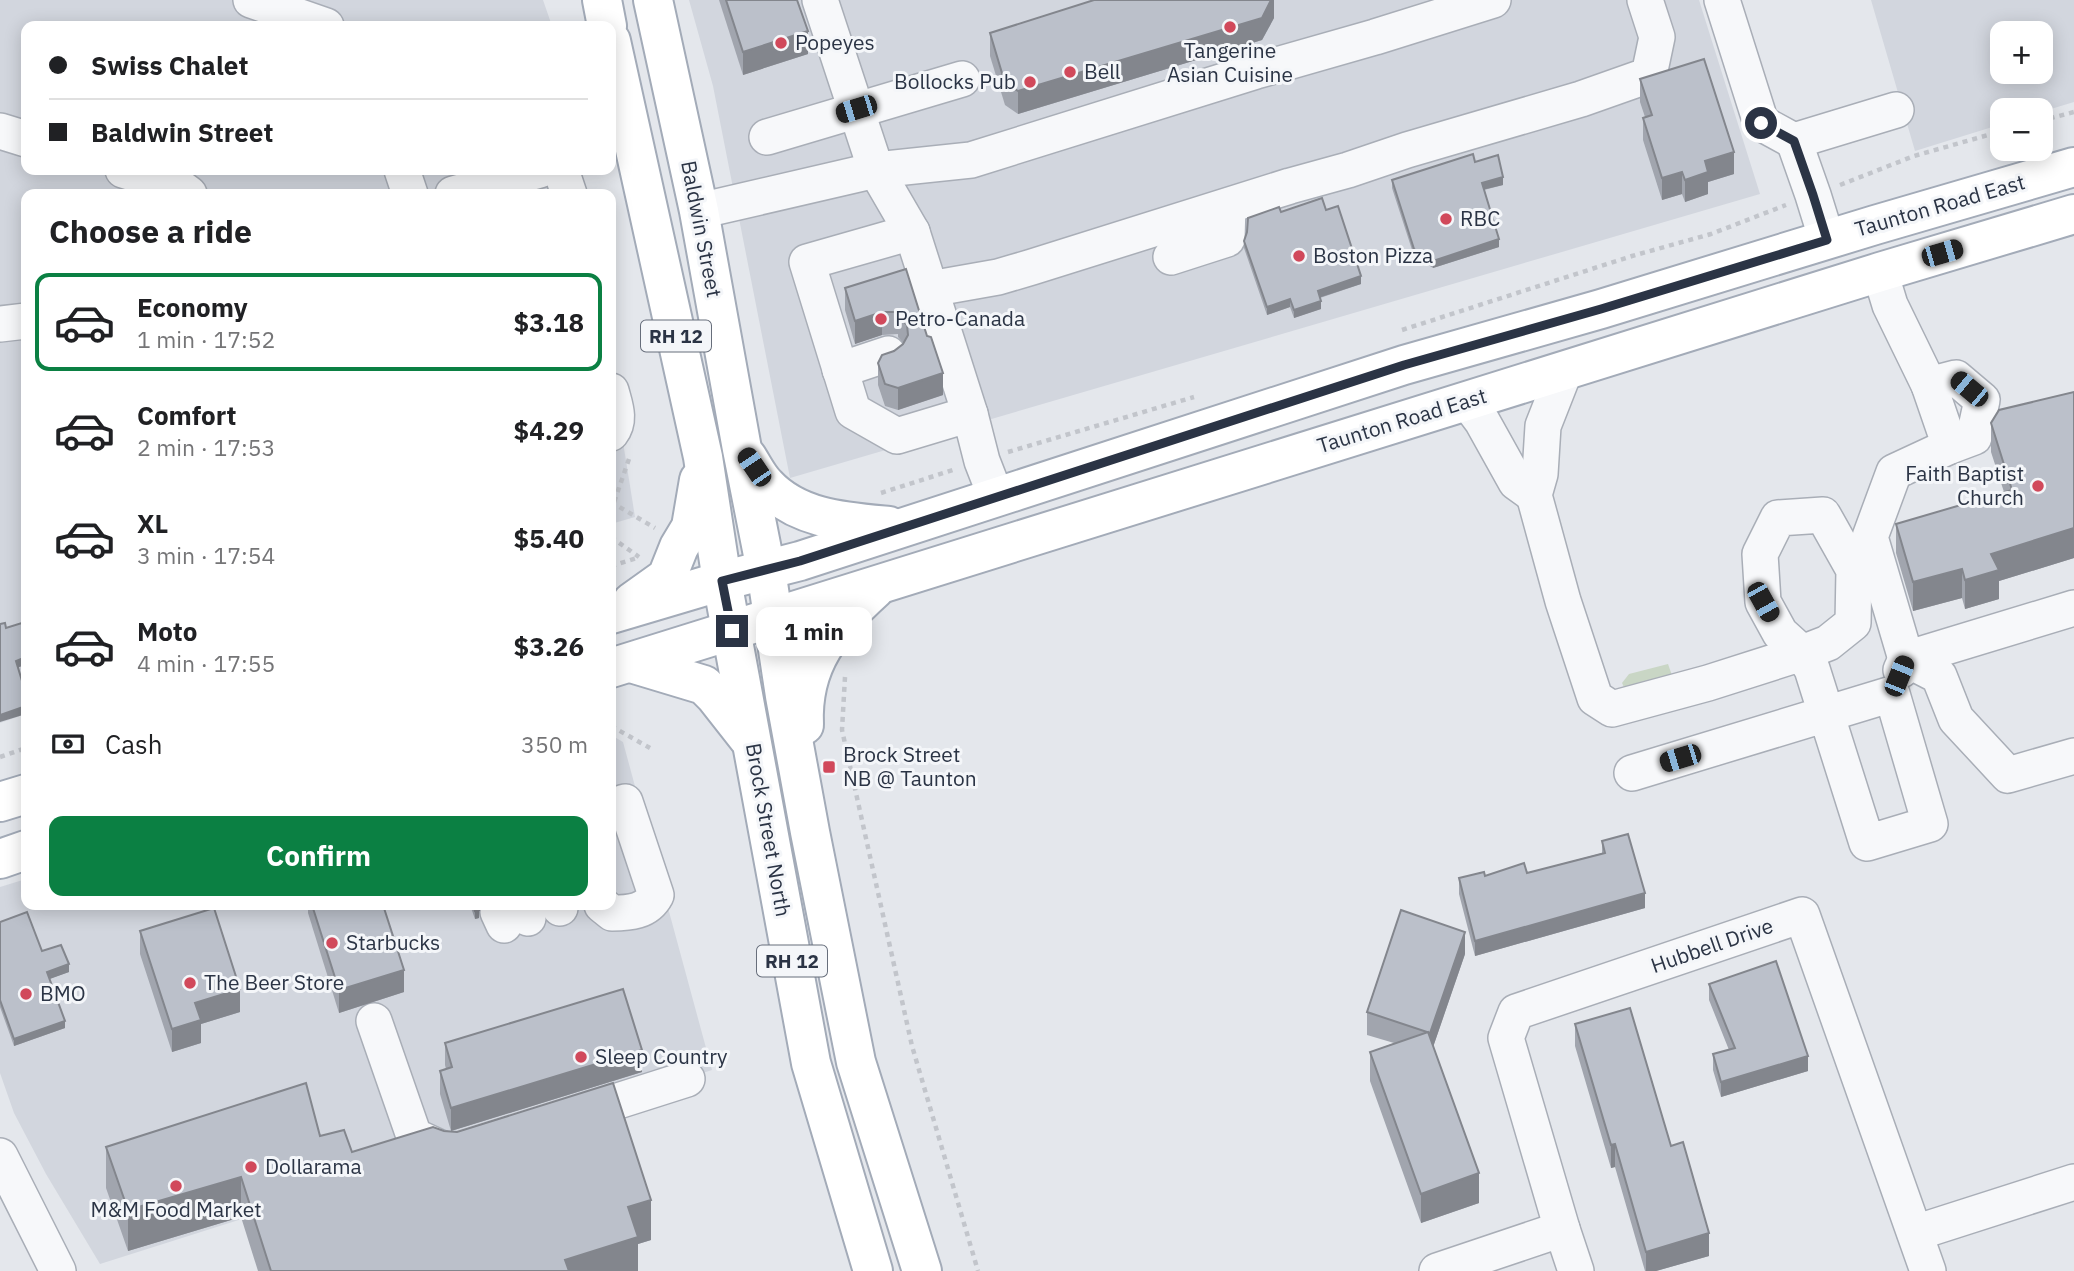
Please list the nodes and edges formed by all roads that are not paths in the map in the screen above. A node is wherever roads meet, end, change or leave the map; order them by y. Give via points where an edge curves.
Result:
1 (251, 0) edge
2 (601, 0) edge
3 (653, 0) edge
4 (820, 0) edge
5 (1493, 0) edge
6 (1645, 0) edge
7 (1722, 0) edge
8 (312, 21) edge
9 (606, 21) edge
10 (616, 64) edge
11 (962, 79) dead end
12 (856, 109) junction
13 (1896, 110) dead end
14 (0, 131) edge
15 (21, 137) edge
16 (767, 137) dead end
17 (1794, 141) junction
18 (2074, 167) edge
19 (877, 170) junction
20 (138, 175) edge
21 (522, 175) edge
22 (182, 189) edge
23 (471, 189) edge
24 (1228, 206) junction
25 (699, 211) junction
26 (2074, 214) edge
27 (912, 232) junction
28 (1827, 240) junction
29 (1171, 257) dead end
30 (1880, 272) junction
31 (930, 289) junction
32 (21, 322) edge
33 (0, 324) edge
34 (888, 354) edge
35 (840, 370) junction
36 (1565, 370) junction
37 (1467, 401) junction
38 (616, 411) edge
39 (970, 414) junction
40 (622, 439) edge
41 (742, 449) junction
42 (702, 457) junction
43 (1534, 495) junction
44 (996, 497) junction
45 (901, 528) junction
46 (766, 570) junction
47 (722, 581) junction
48 (879, 585) junction
49 (2074, 608) edge
50 (616, 612) edge
51 (616, 613) edge
52 (775, 618) junction
53 (732, 631) junction
54 (1906, 659) junction
55 (621, 666) edge
56 (1892, 694) junction
57 (1826, 713) junction
58 (752, 743) junction
59 (2074, 756) edge
60 (1632, 773) dead end
61 (21, 796) edge
62 (0, 802) edge
63 (616, 804) edge
64 (810, 832) junction
65 (21, 852) edge
66 (0, 859) edge
67 (608, 910) edge
68 (374, 1021) dead end
69 (687, 1079) dead end
70 (548, 1123) edge
71 (485, 1143) edge
72 (0, 1156) edge
73 (2074, 1182) edge
74 (1562, 1229) junction
75 (1915, 1233) junction
76 (58, 1271) edge
77 (873, 1271) edge
78 (922, 1271) edge
79 (1437, 1271) edge
80 (1576, 1271) edge
81 (1928, 1271) edge

1 - 8 street
2 - 9 main road
3 - 25 main road, Baldwin Street / RH 12
4 - 12 street
5 - 19 street via 971,160
6 - 24 street via 1657,37 1649,75
7 - 17 street via 1761,123
10 - 42 main road, RH 12
11 - 12 street
12 - 16 street
12 - 19 street
13 - 17 street
14 - 15 street
17 - 28 street
18 - 28 main road, Taunton Road East
19 - 25 street
19 - 27 street
20 - 22 street
21 - 23 street
24 - 29 street via 1227,239
24 - 31 street via 998,277
25 - 41 main road, Baldwin Street / RH 12
26 - 30 main road, Taunton Road East
27 - 31 street
27 - 35 street via 807,262
28 - 44 main road, Taunton Road East via 1404,365
30 - 36 main road, Taunton Road East
30 - 54 street via 1950,446 1894,472 1870,537
31 - 39 street via 934,340
32 - 33 street
34 - 35 street
35 - 39 street via 853,411 897,436 926,414
36 - 37 main road, Taunton Road East
36 - 43 street via 1543,426
37 - 43 street via 1516,482
37 - 48 main road, Taunton Road East
38 - 40 street
39 - 44 street
41 - 45 main road via 765,484 808,514
41 - 46 main road, Baldwin Street / RH 12
42 - 47 main road, RH 12
42 - 50 main road via 691,527 667,577
43 - 57 street via 1595,698 1612,709 1802,653
44 - 45 main road, Taunton Road East
45 - 46 main road, Taunton Road East
46 - 47 main road, Taunton Road East
46 - 52 main road, Baldwin Street / RH 12
47 - 51 main road, Taunton Road East
47 - 53 main road, RH 12
48 - 52 main road, Taunton Road East
48 - 64 main road via 825,641 810,674 803,713
49 - 54 street
52 - 53 main road, Taunton Road East
52 - 64 main road, Baldwin Street / RH 12
53 - 55 main road, Taunton Road East
53 - 58 main road, Brock Street North / RH 12
54 - 56 street
54 - 59 street via 1940,676 1956,719 2008,775
55 - 58 main road via 704,685
56 - 57 street
56 - 57 street via 1930,824 1867,843
57 - 60 street
58 - 77 main road, Brock Street North / RH 12 via 811,1063
61 - 62 main road
63 - 67 street via 656,895 633,913
64 - 78 main road, Brock Street North / RH 12 via 856,1062
65 - 66 main road
68 - 71 street via 414,1136 451,1153
69 - 70 street
72 - 76 street
73 - 75 street
74 - 75 street, Hubbell Drive via 1506,1038 1517,1012 1801,915
74 - 79 street
74 - 80 street
75 - 81 street

